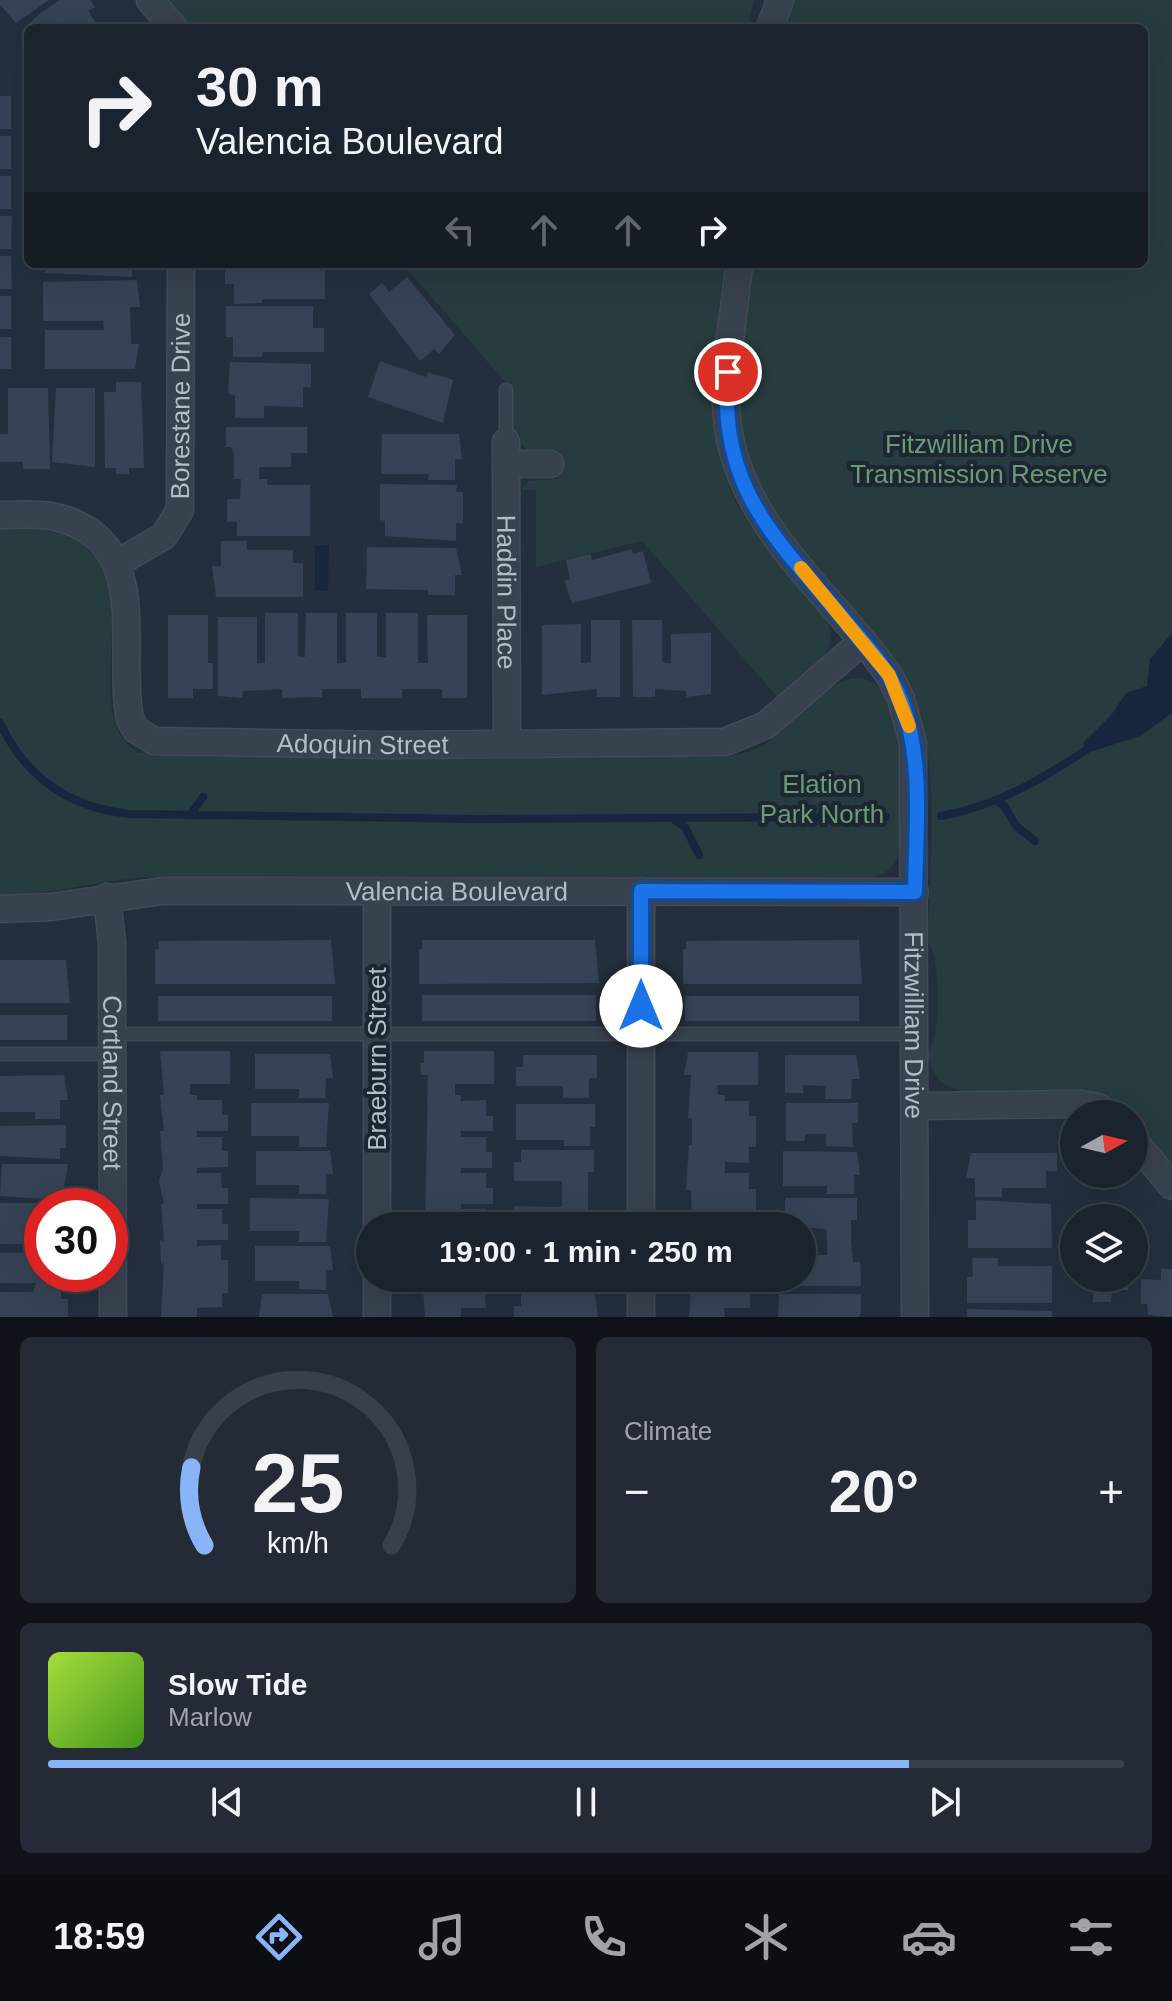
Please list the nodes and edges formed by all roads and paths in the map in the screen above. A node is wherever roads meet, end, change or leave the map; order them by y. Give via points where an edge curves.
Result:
1 (150, 0) edge
2 (762, 0) edge
3 (780, 0) edge
4 (171, 24) edge
5 (758, 24) edge
6 (771, 24) edge
7 (181, 268) edge
8 (739, 268) edge
9 (506, 390) dead end
10 (506, 453) junction
11 (550, 464) dead end
12 (0, 515) edge
13 (116, 564) junction
14 (863, 641) junction
15 (507, 743) junction
16 (377, 891) junction
17 (641, 891) junction
18 (915, 892) junction
19 (107, 897) junction
20 (0, 909) edge
21 (641, 1033) junction
22 (377, 1034) junction
23 (916, 1034) junction
24 (113, 1044) junction
25 (0, 1054) edge
26 (1060, 1104) edge
27 (916, 1106) junction
28 (1148, 1158) edge
29 (1172, 1186) edge
30 (377, 1212) edge
31 (641, 1212) edge
32 (377, 1292) edge
33 (641, 1292) edge
34 (113, 1317) edge
35 (377, 1317) edge
36 (641, 1317) edge
37 (915, 1317) edge

1 - 4 street
2 - 5 street
3 - 6 street
7 - 13 street, Borestane Drive via 180,510 164,536
8 - 14 street, Fitzwilliam Drive via 726,398 734,461 758,515
9 - 10 lane
10 - 11 street
10 - 15 street, Haddin Place
12 - 13 street, Adoquin Street via 56,517 78,526 105,547
13 - 15 street, Adoquin Street via 126,601 128,705 136,730 145,738 175,743
14 - 15 street, Adoquin Street via 777,717 740,739 709,744
14 - 18 street, Fitzwilliam Drive via 901,699 913,743
16 - 17 street, Valencia Boulevard
16 - 19 street, Valencia Boulevard via 163,891
16 - 22 street, Braeburn Street
17 - 18 street, Valencia Boulevard
17 - 21 street
18 - 23 street, Fitzwilliam Drive
19 - 20 street, Valencia Boulevard
19 - 24 street, Cortland Street
21 - 22 lane
21 - 23 lane
21 - 31 street
22 - 24 lane
22 - 30 street, Braeburn Street
23 - 27 street, Fitzwilliam Drive
24 - 25 lane
24 - 34 street, Cortland Street
26 - 27 street
27 - 37 street, Fitzwilliam Drive
28 - 29 street
32 - 35 street
33 - 36 street

